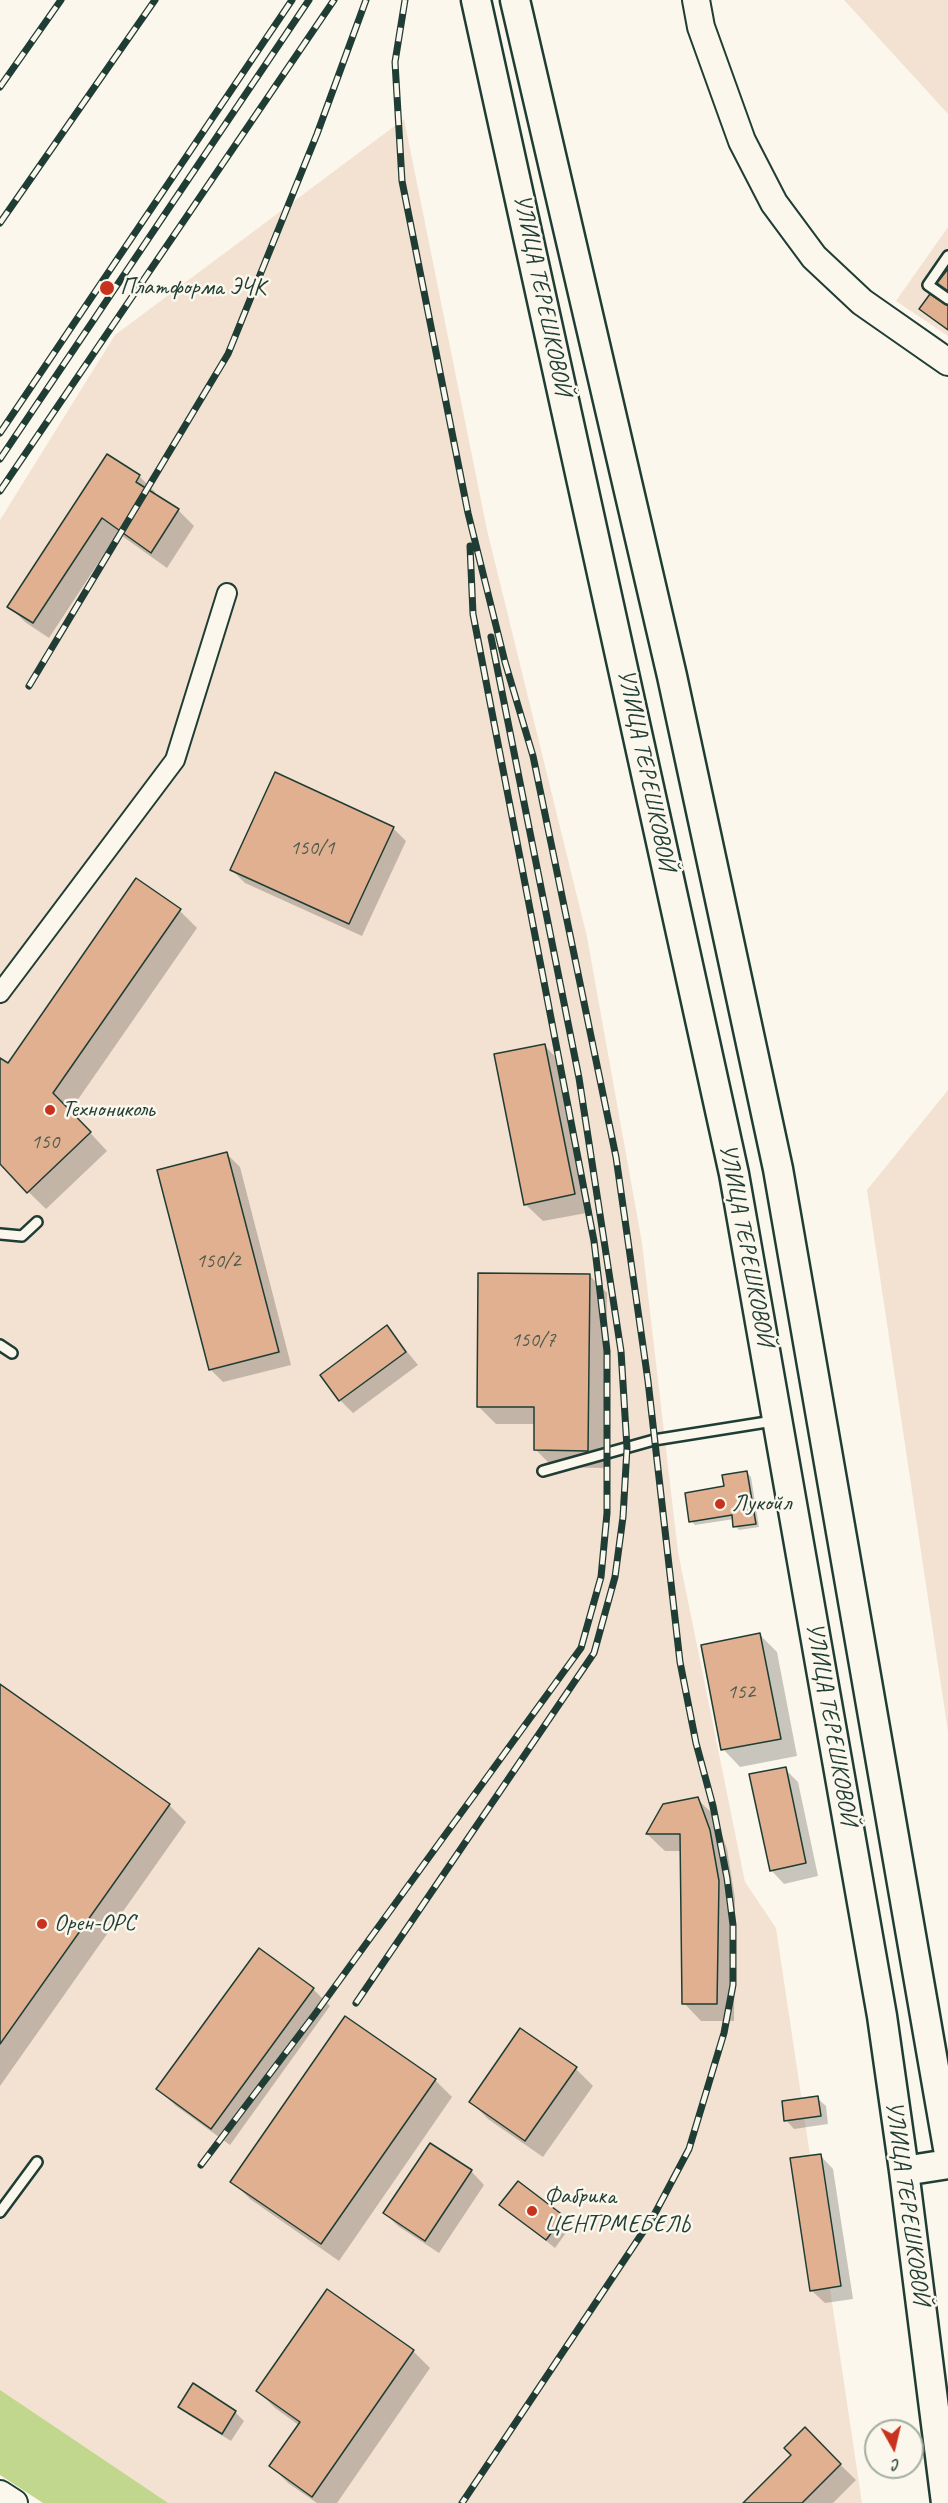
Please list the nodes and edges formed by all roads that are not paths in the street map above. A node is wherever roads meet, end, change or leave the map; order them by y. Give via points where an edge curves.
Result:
1 (476, 0) edge
2 (515, 0) edge
3 (696, 0) edge
4 (948, 256) edge
5 (948, 299) edge
6 (948, 362) edge
7 (227, 593) dead end
8 (0, 993) edge
9 (37, 1222) dead end
10 (0, 1234) edge
11 (0, 1345) edge
12 (12, 1353) dead end
13 (820, 1412) junction
14 (778, 1420) junction
15 (543, 1471) dead end
16 (948, 2148) edge
17 (37, 2162) dead end
18 (948, 2164) edge
19 (904, 2172) junction
20 (0, 2212) edge
21 (0, 2494) edge
22 (14, 2503) edge
23 (946, 2503) edge

1 - 14 main road, УЛИЦА ТЕРЕШКОВОЙ via 735,1174
2 - 13 main road, УЛИЦА ТЕРЕШКОВОЙ via 701,807 778,1169
3 - 6 street via 701,27 742,141 774,203 814,257 862,302
4 - 5 lane via 928,285
7 - 8 street via 175,760
9 - 10 lane via 22,1236
11 - 12 lane
13 - 14 main road
13 - 16 main road, УЛИЦА ТЕРЕШКОВОЙ
14 - 15 lane via 654,1440
14 - 19 main road, УЛИЦА ТЕРЕШКОВОЙ via 880,2005
17 - 20 lane
18 - 19 main road
19 - 23 main road, УЛИЦА ТЕРЕШКОВОЙ
21 - 22 street

